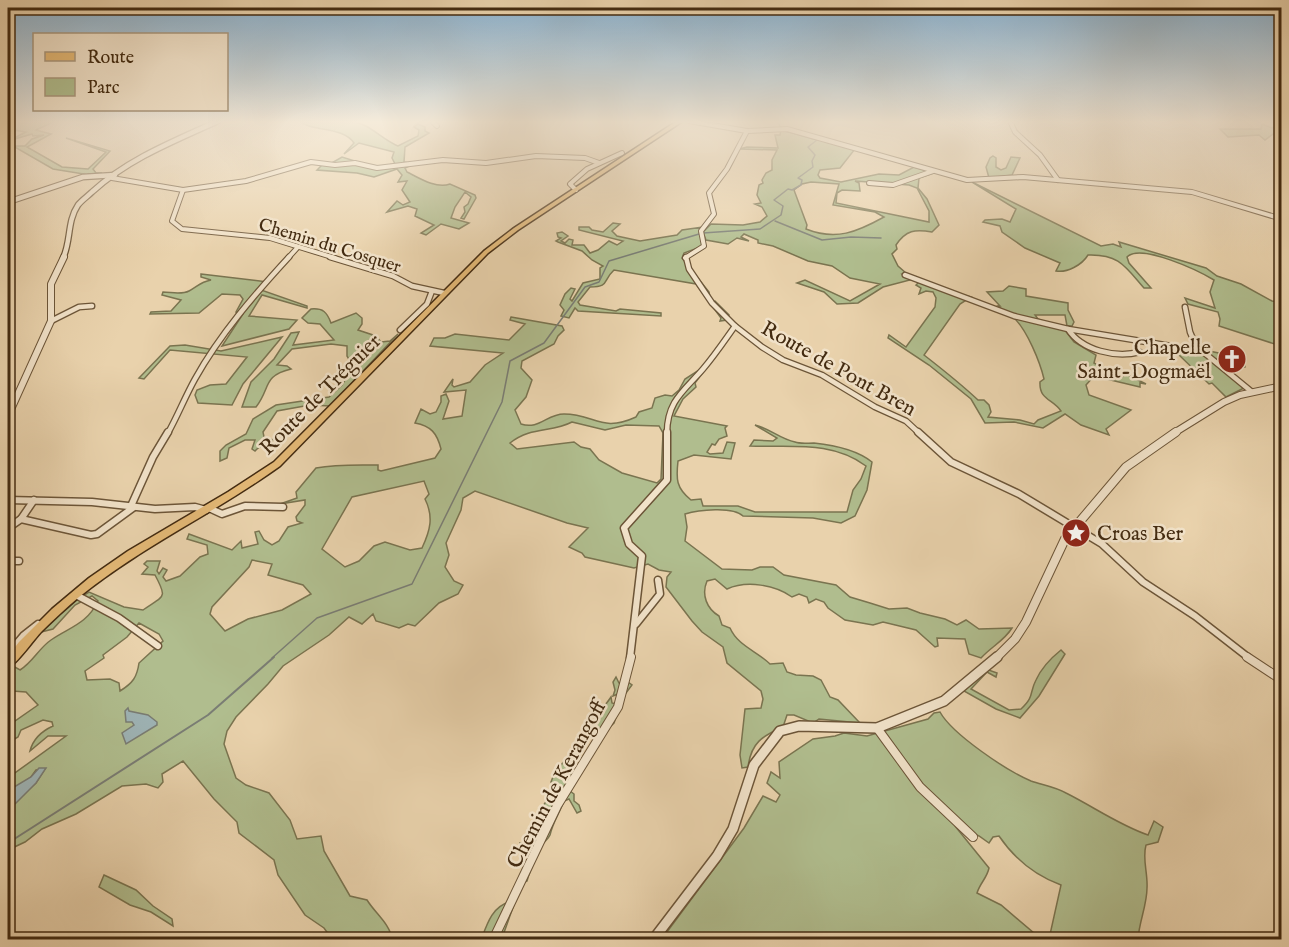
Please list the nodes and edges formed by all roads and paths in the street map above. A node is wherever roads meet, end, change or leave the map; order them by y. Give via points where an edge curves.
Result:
1 (129, 165) edge
2 (301, 165) edge
3 (365, 165) edge
4 (400, 165) edge
5 (595, 165) edge
6 (614, 165) edge
7 (729, 165) edge
8 (913, 165) edge
9 (1047, 165) edge
10 (933, 171) junction
11 (113, 177) junction
12 (1058, 180) junction
13 (869, 183) dead end
14 (183, 190) junction
15 (576, 190) junction
16 (8, 202) edge
17 (1281, 219) edge
18 (298, 247) junction
19 (905, 275) dead end
20 (432, 291) junction
21 (444, 293) junction
22 (92, 306) dead end
23 (1185, 307) dead end
24 (51, 321) junction
25 (735, 326) junction
26 (1068, 329) junction
27 (400, 330) dead end
28 (1201, 351) junction
29 (1140, 352) dead end
30 (1281, 386) edge
31 (1252, 392) junction
32 (8, 416) edge
33 (8, 500) edge
34 (34, 500) junction
35 (133, 506) junction
36 (283, 507) dead end
37 (208, 509) junction
38 (21, 519) junction
39 (1073, 526) junction
40 (8, 528) edge
41 (8, 561) edge
42 (19, 561) dead end
43 (658, 580) dead end
44 (76, 595) junction
45 (49, 617) junction
46 (635, 626) junction
47 (158, 646) dead end
48 (8, 654) edge
49 (8, 663) edge
50 (1281, 680) edge
51 (877, 728) junction
52 (973, 837) dead end
53 (493, 939) edge
54 (653, 939) edge

1 - 11 street
2 - 14 street via 249,181
3 - 4 street
5 - 15 street via 572,181 571,187
6 - 15 main road, Route de Tréguier
7 - 25 street, Route de Pont Bren via 709,193 715,216 701,231 704,246 684,260 712,303
8 - 10 street
9 - 12 street
10 - 12 street via 972,181 1012,177
10 - 13 street via 893,185
11 - 14 street
11 - 16 street via 83,177
11 - 24 street via 78,205 67,234 67,250 51,284
12 - 17 street via 1200,194
14 - 18 street, Chemin du Cosquer via 172,222 182,229 254,235
15 - 21 main road, Route de Tréguier via 506,236
18 - 20 street, Chemin du Cosquer
18 - 35 street via 251,298 195,379 153,457
19 - 26 street via 1014,316
20 - 21 street, Chemin du Cosquer
20 - 27 street via 427,304
21 - 37 main road, Route de Tréguier via 277,465
22 - 24 street via 82,306
23 - 28 street via 1190,332
24 - 32 street
25 - 39 street, Route de Pont Bren via 773,355 822,375 910,423 958,466 1027,498
25 - 46 street, Chemin de Kerangoff via 677,396 667,417 667,480 624,528 629,544 642,556
26 - 28 street
26 - 29 street via 1083,344 1123,356
28 - 31 street
30 - 31 street
31 - 39 street via 1224,402 1144,453 1114,479
33 - 34 street
34 - 35 street
34 - 38 street
35 - 37 street
35 - 38 street via 91,535
36 - 37 street via 245,507 222,514
37 - 44 main road, Route de Tréguier via 135,551
38 - 40 street
39 - 50 street, Route de Pont Bren via 1111,552 1143,582
39 - 51 street via 1026,622 1003,652 944,701
41 - 42 street
43 - 46 street via 660,594
44 - 45 main road, Route de Tréguier
44 - 47 street via 119,617
45 - 48 street via 24,635
45 - 49 main road, Route de Tréguier
46 - 53 street, Chemin de Kerangoff via 618,707 557,806
51 - 52 street via 894,756 943,812
51 - 54 street via 799,726 780,731 754,765 733,829 717,856

